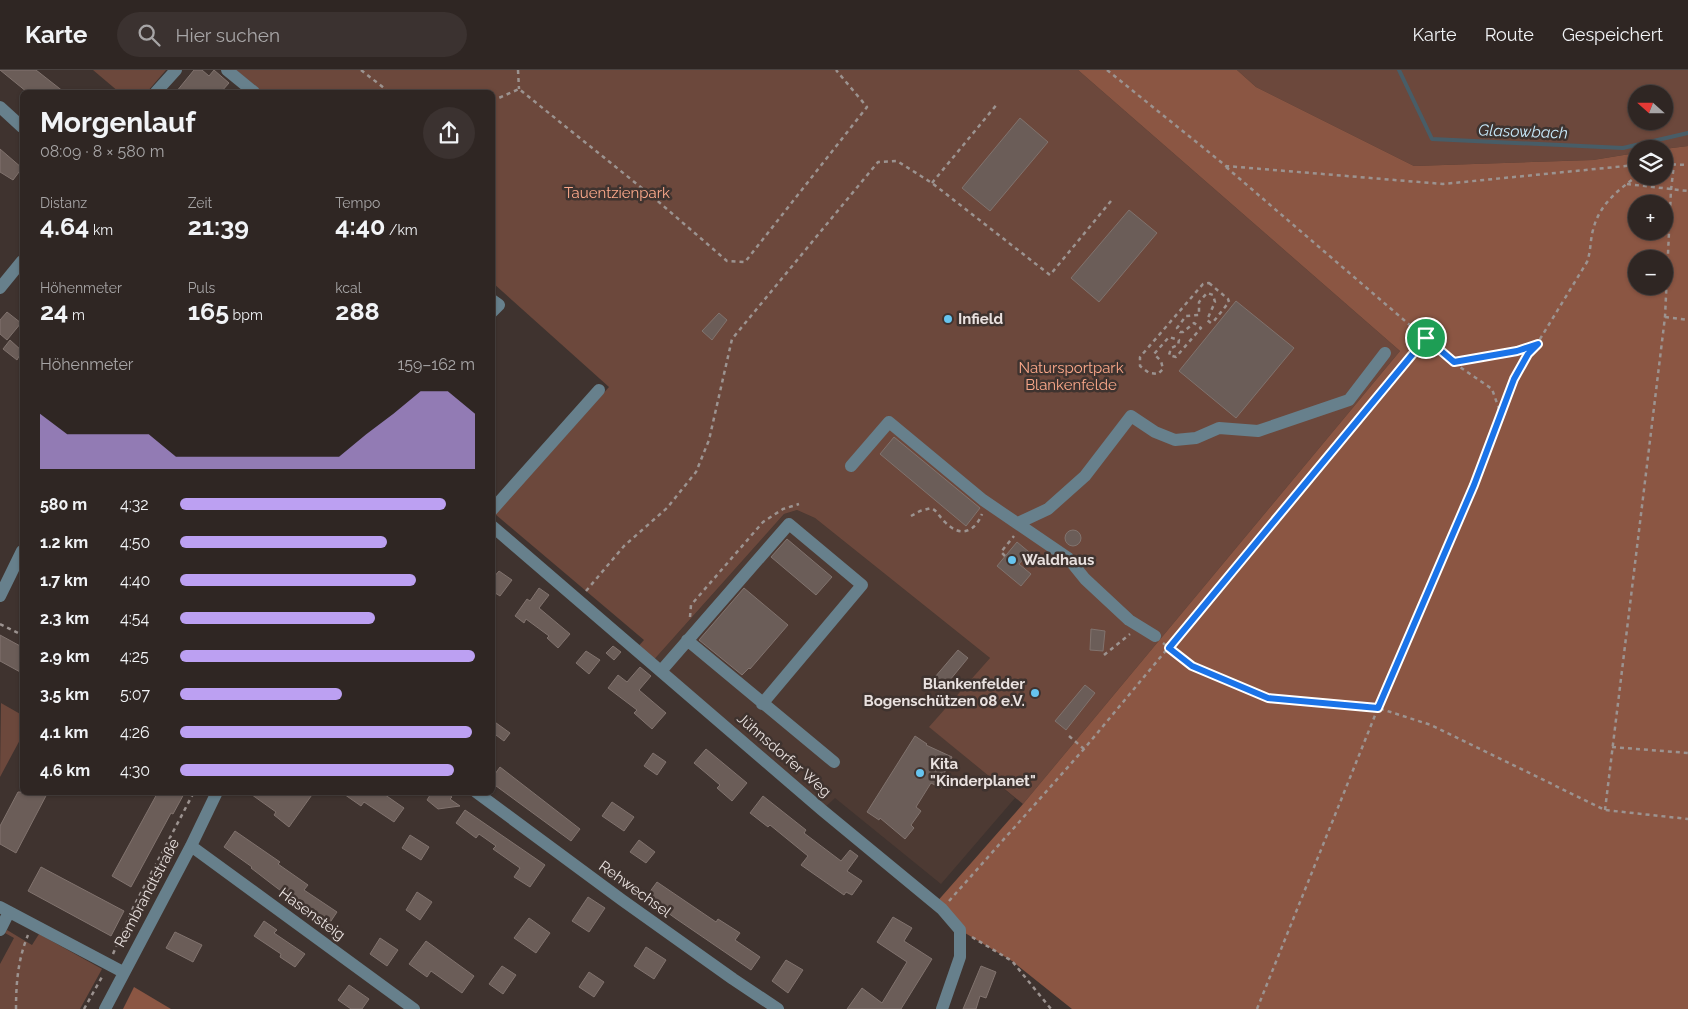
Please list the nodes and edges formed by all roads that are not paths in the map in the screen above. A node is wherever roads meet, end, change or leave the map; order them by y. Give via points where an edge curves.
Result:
1 (176, 70) edge
2 (227, 70) edge
3 (158, 90) edge
4 (252, 90) edge
5 (0, 108) edge
6 (20, 125) edge
7 (20, 263) edge
8 (0, 288) edge
9 (1385, 353) dead end
10 (599, 390) dead end
11 (851, 466) dead end
12 (495, 507) edge
13 (1020, 525) junction
14 (495, 529) edge
15 (20, 555) edge
16 (0, 596) edge
17 (1155, 636) road end
18 (687, 640) junction
19 (661, 671) junction
20 (762, 704) junction
21 (834, 762) dead end
22 (215, 795) edge
23 (480, 795) edge
24 (191, 846) junction
25 (4, 910) edge
26 (0, 930) edge
27 (124, 972) junction
28 (104, 1009) edge
29 (414, 1009) edge
30 (778, 1009) edge
31 (942, 1009) edge

1 - 3 street
2 - 4 street
5 - 6 street
7 - 8 street
9 - 13 street via 1349,400 1258,431 1219,428 1196,438 1175,440 1155,432 1131,416 1084,476 1048,509
10 - 12 street
11 - 13 street via 889,422 987,503
13 - 17 street via 1068,558 1085,579 1129,620
14 - 19 street, Jühnsdorfer Weg
15 - 16 street
18 - 19 street
18 - 20 street
18 - 20 street via 790,524 862,585
19 - 31 street, Jühnsdorfer Weg via 942,909 960,930 960,957
20 - 21 street
22 - 24 street, Rembrandtstraße
23 - 30 street, Rehwechsel
24 - 27 street, Rembrandtstraße
24 - 29 street, Hasensteig
25 - 26 street
25 - 27 street
27 - 28 street, Rembrandtstraße

